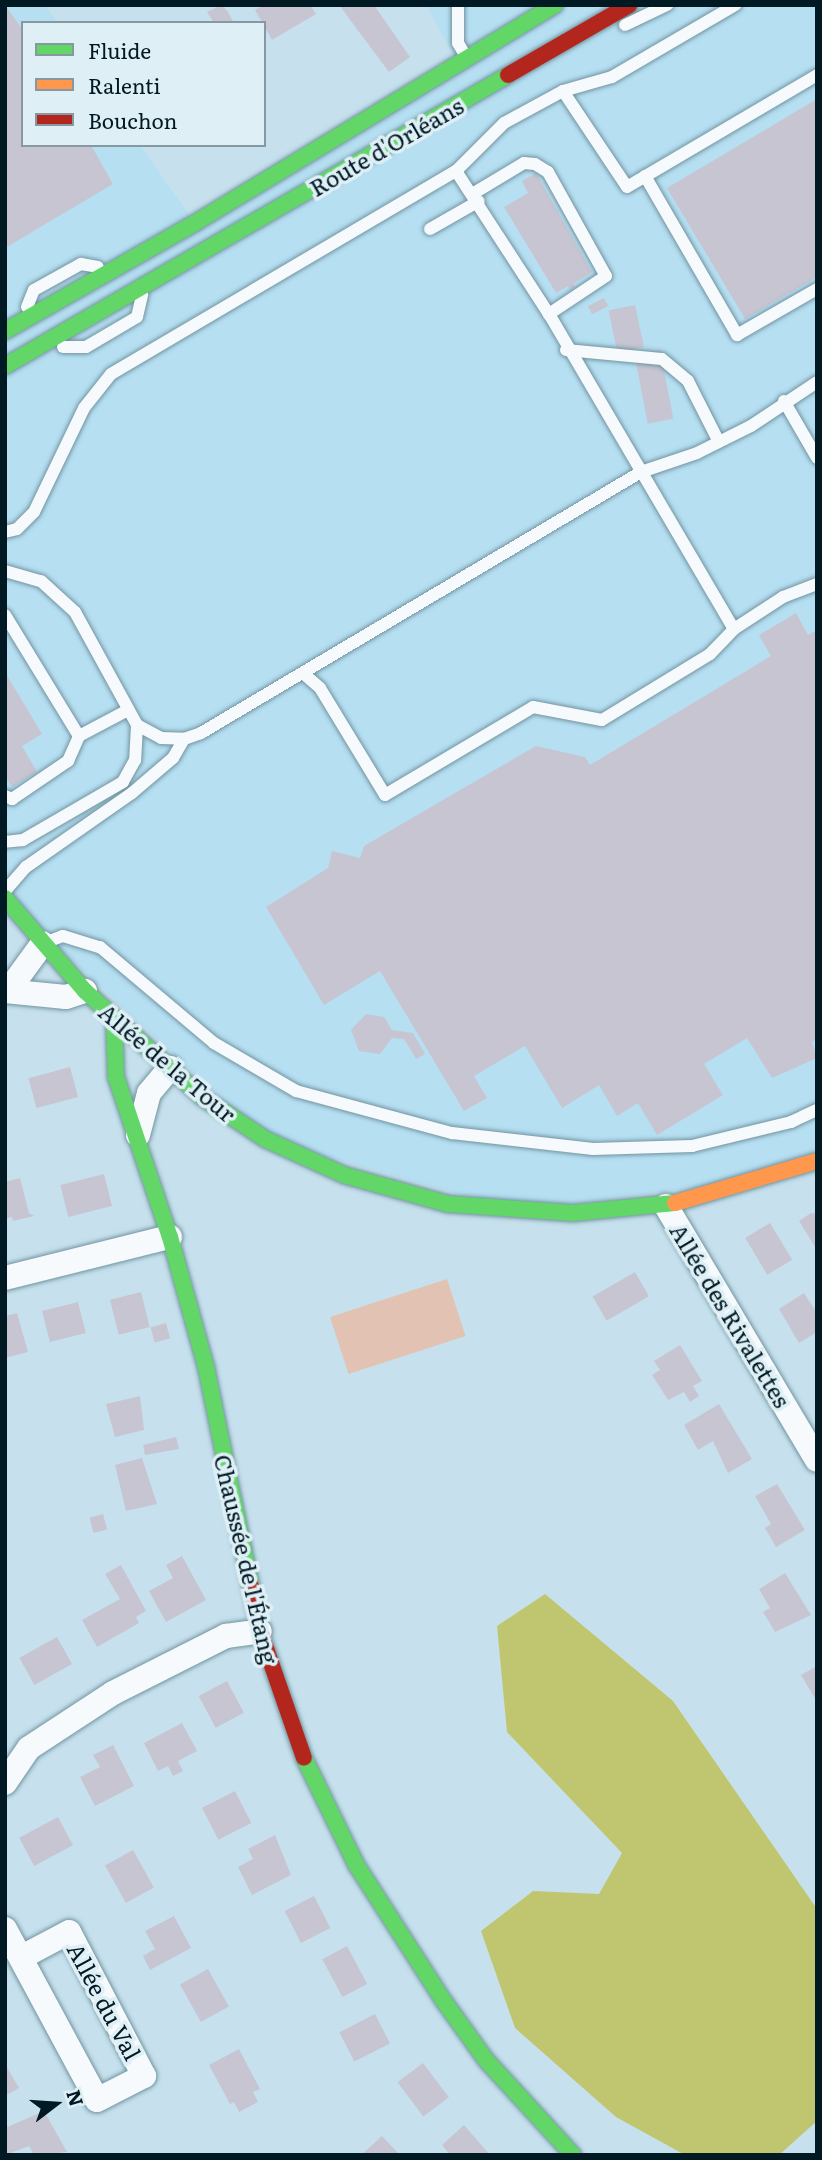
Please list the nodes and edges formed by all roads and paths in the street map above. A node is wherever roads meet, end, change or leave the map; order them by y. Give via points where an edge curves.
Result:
1 (458, 5) edge
2 (555, 5) edge
3 (629, 5) edge
4 (667, 5) edge
5 (735, 5) edge
6 (601, 21) junction
7 (466, 57) junction
8 (817, 75) edge
9 (563, 91) junction
10 (456, 171) junction
11 (645, 176) junction
12 (476, 197) junction
13 (430, 229) dead end
14 (144, 287) junction
15 (817, 289) edge
16 (549, 314) junction
17 (5, 331) edge
18 (41, 346) junction
19 (566, 350) junction
20 (5, 366) edge
21 (817, 382) edge
22 (785, 401) junction
23 (719, 442) junction
24 (817, 458) edge
25 (640, 472) junction
26 (5, 532) edge
27 (5, 571) edge
28 (817, 584) edge
29 (5, 615) edge
30 (734, 629) junction
31 (304, 674) junction
32 (128, 710) junction
33 (137, 725) junction
34 (79, 736) junction
35 (184, 739) junction
36 (5, 796) edge
37 (5, 842) edge
38 (5, 891) edge
39 (5, 898) edge
40 (43, 943) junction
41 (7, 991) edge
42 (85, 991) junction
43 (114, 1018) junction
44 (170, 1068) junction
45 (817, 1110) edge
46 (138, 1135) junction
47 (817, 1161) edge
48 (666, 1206) junction
49 (170, 1237) junction
50 (5, 1278) edge
51 (817, 1460) edge
52 (260, 1631) junction
53 (5, 1783) edge
54 (5, 1929) edge
55 (22, 1957) junction
56 (573, 2155) edge

1 - 7 lane via 458,43
2 - 7 street, Route d'Orléans
3 - 6 street, Route d'Orléans
4 - 6 lane via 630,26
5 - 9 lane via 612,78
6 - 14 street, Route d'Orléans
7 - 17 street, Route d'Orléans
8 - 11 lane
9 - 10 lane via 504,123
9 - 11 lane via 627,187
10 - 12 lane
10 - 26 lane via 111,374 84,408 34,512 17,529
11 - 15 lane via 737,335
12 - 13 lane
12 - 16 lane
12 - 16 lane via 524,163 548,172 607,276
14 - 18 street, Route d'Orléans
14 - 18 lane via 137,317 86,347
16 - 19 lane
18 - 20 street, Route d'Orléans
19 - 23 lane via 662,359 688,381
19 - 25 lane
21 - 22 lane
22 - 23 lane
22 - 24 lane
23 - 25 lane
25 - 30 lane
25 - 31 lane
27 - 32 lane via 41,581 75,612
28 - 30 lane via 783,597
29 - 34 lane via 11,617
30 - 31 lane via 710,654 602,720 533,708 386,795 320,688
31 - 35 lane
32 - 33 lane
32 - 34 lane
33 - 35 lane via 161,737
33 - 37 lane via 135,760 123,782 23,840
34 - 36 lane via 68,761 12,799
35 - 38 lane via 173,758 132,793 26,867
39 - 40 street, Allée de la Tour
40 - 41 street
40 - 42 street, Allée de la Tour
40 - 45 lane via 63,936 100,947 214,1043 296,1091 452,1133 593,1149 692,1146 791,1122
41 - 42 street via 66,997
42 - 43 street, Allée de la Tour
43 - 44 street, Allée de la Tour
43 - 46 street, Chaussée de l'Étang via 116,1077
44 - 46 street via 149,1093
44 - 48 street, Allée de la Tour via 202,1097 265,1139 344,1175 435,1200 573,1213
46 - 49 street, Chaussée de l'Étang
47 - 48 street, Allée de la Tour
48 - 51 street, Allée des Rivalettes
49 - 50 street
49 - 52 street, Chaussée de l'Étang via 206,1367
52 - 53 street via 226,1636 113,1693 29,1748
52 - 56 street, Chaussée de l'Étang via 296,1742 357,1866 486,2060
54 - 55 street, Allée du Val
55 - 55 street, Allée du Val via 97,2101 144,2076 69,1932

